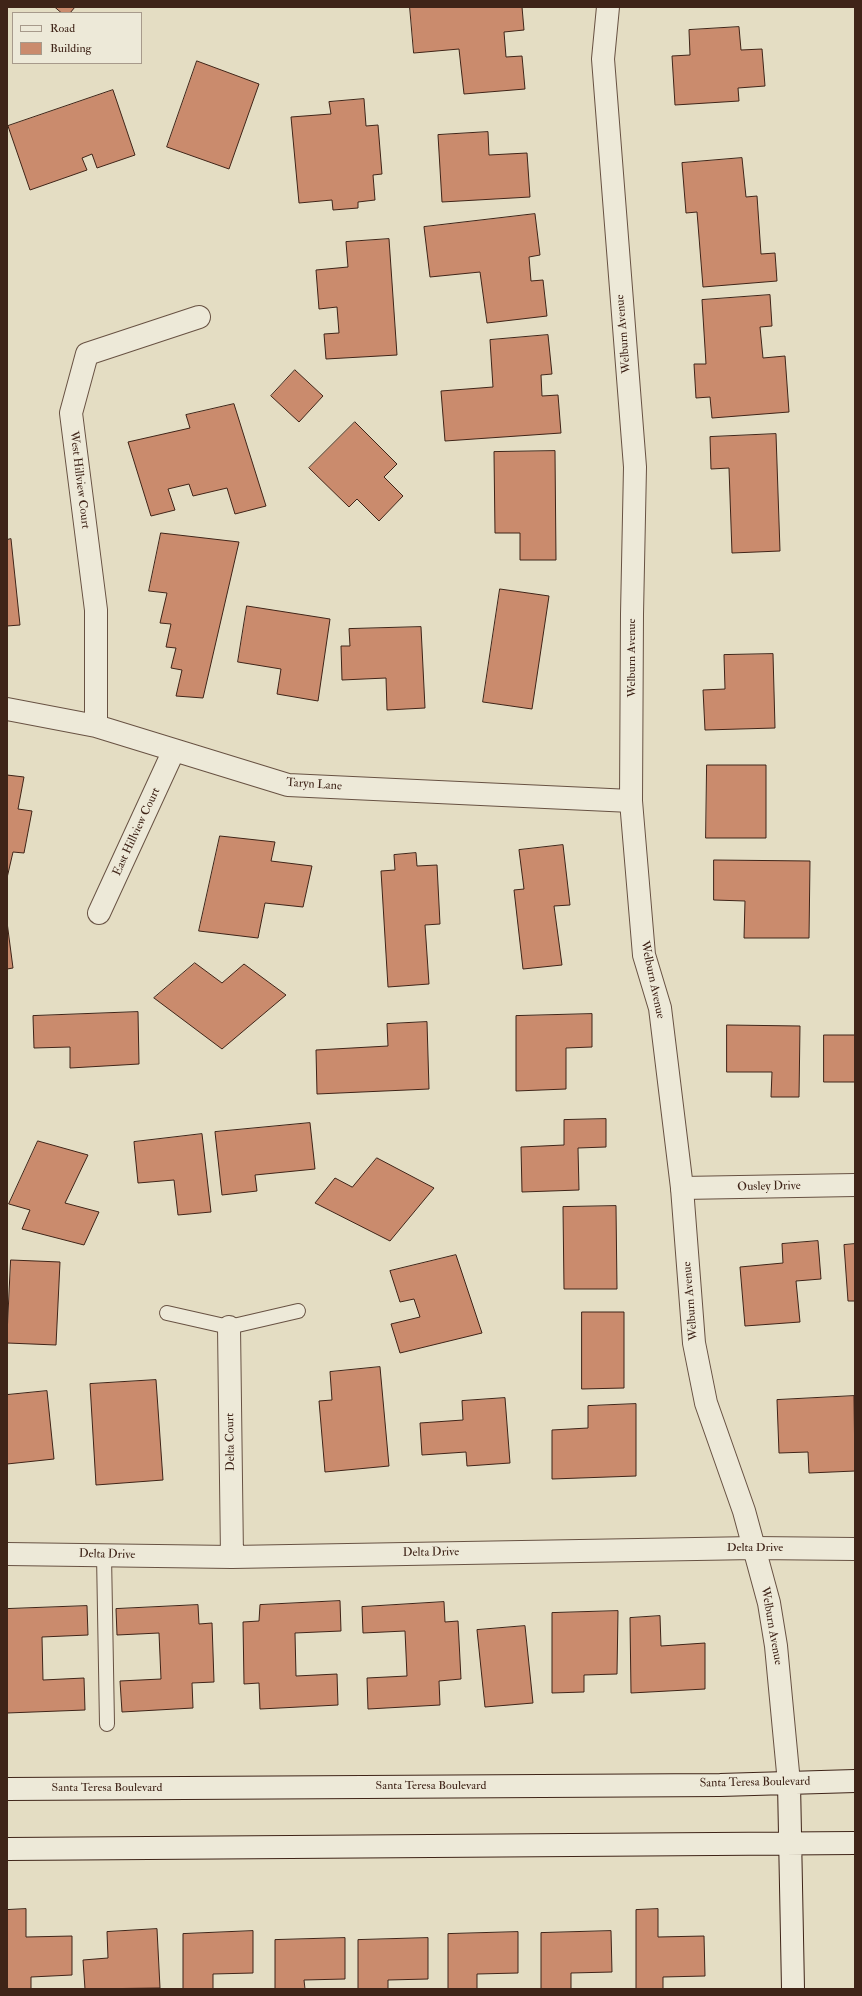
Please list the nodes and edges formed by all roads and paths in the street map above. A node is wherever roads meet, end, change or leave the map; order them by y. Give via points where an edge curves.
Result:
1 (608, 7) edge
2 (199, 317) dead end
3 (7, 709) edge
4 (96, 726) junction
5 (174, 750) junction
6 (631, 801) junction
7 (99, 913) dead end
8 (855, 1186) edge
9 (682, 1188) junction
10 (298, 1311) dead end
11 (167, 1313) dead end
12 (229, 1327) junction
13 (754, 1548) junction
14 (855, 1549) edge
15 (7, 1554) edge
16 (104, 1556) junction
17 (232, 1557) junction
18 (107, 1724) dead end
19 (855, 1781) edge
20 (789, 1783) junction
21 (7, 1789) edge
22 (855, 1843) edge
23 (790, 1844) junction
24 (7, 1849) edge
25 (793, 1989) edge

1 - 6 street, Welburn Avenue via 603,59 635,466
2 - 4 street, West Hillview Court via 87,354 71,413 96,610
3 - 4 street, Taryn Lane
4 - 5 street, Taryn Lane
5 - 6 street, Taryn Lane via 288,785
5 - 7 street, East Hillview Court
6 - 9 street, Welburn Avenue via 644,955 660,1008
8 - 9 street, Ousley Drive
9 - 13 street, Welburn Avenue via 694,1343 706,1403 744,1511
10 - 12 lane
11 - 12 lane
12 - 17 street, Delta Court
13 - 14 street, Delta Drive
13 - 17 street, Delta Drive
13 - 20 street, Welburn Avenue via 769,1603 776,1646
15 - 16 street, Delta Drive
16 - 17 street, Delta Drive
16 - 18 lane
19 - 20 street, Santa Teresa Boulevard
20 - 21 street, Santa Teresa Boulevard
20 - 23 street, Welburn Avenue
22 - 23 street
23 - 24 street
23 - 25 street, Welburn Avenue

